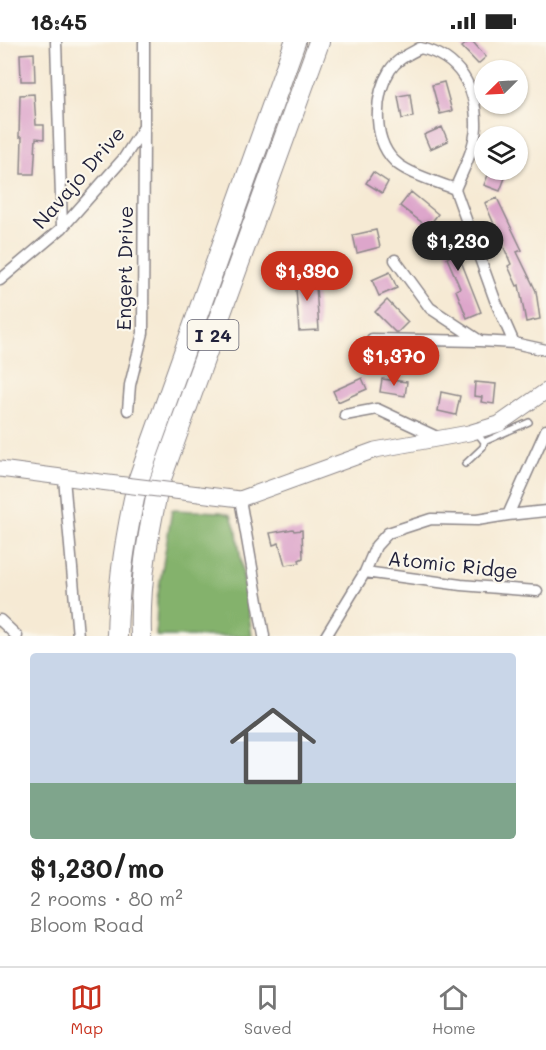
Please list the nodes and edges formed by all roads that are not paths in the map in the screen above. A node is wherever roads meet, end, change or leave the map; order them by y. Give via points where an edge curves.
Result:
1 (56, 42) edge
2 (144, 42) edge
3 (295, 42) edge
4 (319, 42) edge
5 (144, 127) junction
6 (455, 189) junction
7 (62, 228) junction
8 (395, 260) dead end
9 (0, 280) edge
10 (372, 339) dead end
11 (480, 341) junction
12 (514, 343) junction
13 (546, 350) edge
14 (546, 391) edge
15 (128, 410) dead end
16 (345, 415) dead end
17 (529, 422) dead end
18 (546, 430) edge
19 (480, 437) junction
20 (439, 438) junction
21 (465, 464) dead end
22 (0, 469) edge
23 (64, 478) junction
24 (240, 499) junction
25 (546, 511) edge
26 (508, 515) junction
27 (364, 572) junction
28 (537, 591) dead end
29 (0, 620) edge
30 (17, 636) edge
31 (78, 636) edge
32 (117, 636) edge
33 (141, 636) edge
34 (264, 636) edge
35 (326, 636) edge

1 - 7 street
2 - 5 street, Navajo Drive
3 - 32 highway, I 24 via 138,481 127,530
4 - 33 highway, I 24 via 159,484 147,539
5 - 7 street, Navajo Drive via 124,158
5 - 15 street, Engert Drive via 142,333
6 - 6 street via 399,165 380,136 378,107 390,69 420,48 437,52 464,74 472,104 476,128
6 - 12 street
7 - 9 street, Navajo Drive
8 - 11 street via 430,308
10 - 11 street
11 - 12 street
12 - 13 street
14 - 19 street
16 - 20 street via 377,409
17 - 19 lane
18 - 26 street
19 - 20 street
19 - 21 lane via 483,447
20 - 24 street via 375,450
22 - 23 street
23 - 24 street, bridge
23 - 31 street
24 - 34 street
25 - 26 street
26 - 27 street via 477,520 431,519 388,532 376,546
27 - 28 street, Atomic Ridge
27 - 35 street
29 - 30 street

